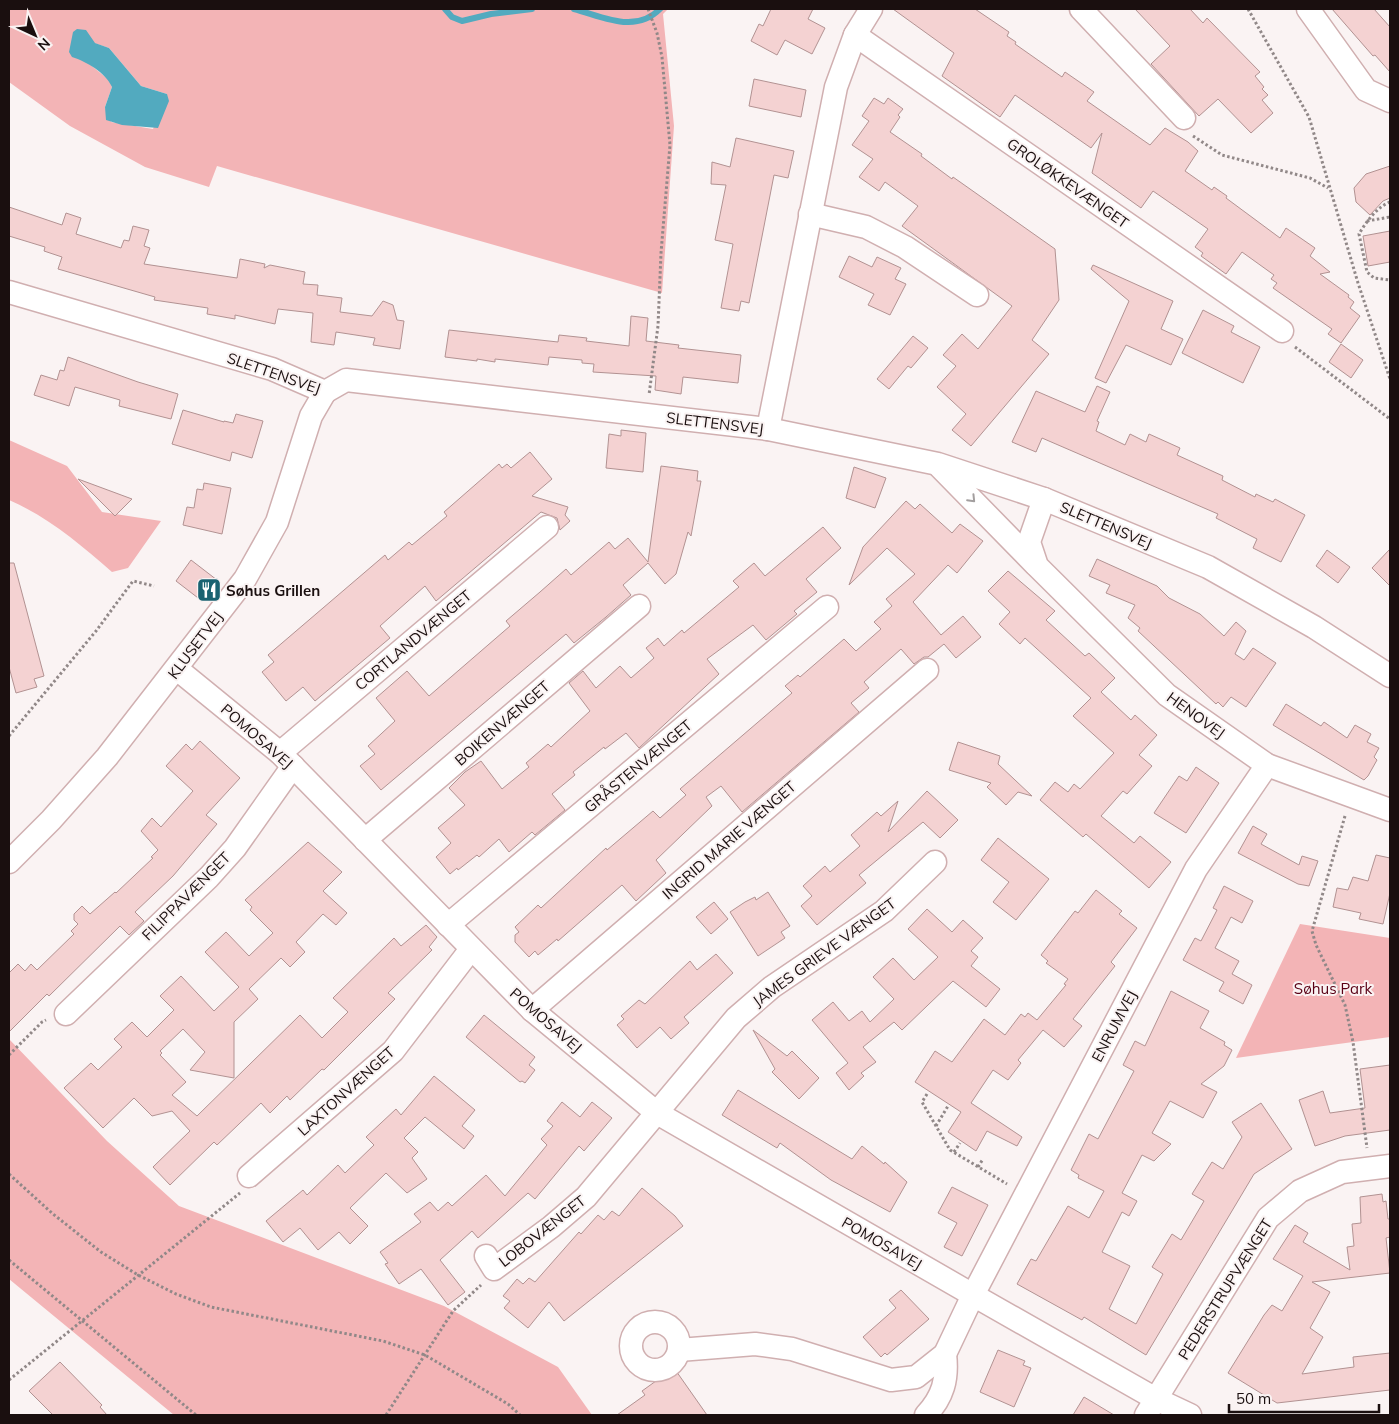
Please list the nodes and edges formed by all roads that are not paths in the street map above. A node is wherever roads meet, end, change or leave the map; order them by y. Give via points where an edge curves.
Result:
1 (871, 9) edge
2 (1081, 9) edge
3 (1308, 9) edge
4 (855, 35) junction
5 (1390, 100) edge
6 (1184, 118) road end
7 (810, 214) junction
8 (9, 292) edge
9 (977, 296) dead end
10 (1282, 331) dead end
11 (325, 392) junction
12 (768, 429) junction
13 (938, 464) junction
14 (1044, 499) junction
15 (547, 527) dead end
16 (1037, 566) junction
17 (639, 606) dead end
18 (827, 607) dead end
19 (177, 669) junction
20 (927, 670) dead end
21 (1390, 676) edge
22 (286, 760) junction
23 (1267, 765) junction
24 (1390, 810) edge
25 (365, 840) junction
26 (9, 862) edge
27 (935, 862) dead end
28 (448, 926) junction
29 (471, 949) junction
30 (532, 1010) junction
31 (66, 1014) road end
32 (657, 1113) junction
33 (1380, 1167) edge
34 (249, 1176) road end
35 (490, 1263) road end
36 (973, 1295) junction
37 (679, 1350) dead end
38 (945, 1354) junction
39 (1151, 1407) edge
40 (926, 1415) edge
41 (1190, 1415) edge

1 - 4 street
2 - 6 street
3 - 5 street via 1366,90
4 - 7 street via 836,87
4 - 10 street, GROLØKKEVÆNGET
7 - 9 street via 866,227 906,247
7 - 12 street
8 - 11 street, SLETTENSVEJ via 272,369
11 - 12 street, SLETTENSVEJ via 346,380
11 - 19 street, KLUSETVEJ via 311,416 277,522 245,579
12 - 13 street, SLETTENSVEJ
13 - 14 street, SLETTENSVEJ
13 -> 16 street, HENOVEJ
14 - 16 street, HENOVEJ via 1029,542
14 - 21 street, SLETTENSVEJ via 1208,568
15 - 22 street, CORTLANDVÆNGET
16 - 23 street, HENOVEJ via 1167,695
17 - 25 street, BOIKENVÆNGET
18 - 28 street, GRÅSTENVÆNGET
19 - 22 street, POMOSAVEJ
19 - 26 street, KLUSETVEJ via 107,757
20 - 30 street, INGRID MARIE VÆNGET
22 - 25 street, POMOSAVEJ
22 - 31 street, FILIPPAVÆNGET via 235,848
23 - 24 street, HENOVEJ
23 - 36 street, ENRUMVEJ via 1196,870
25 - 28 street, POMOSAVEJ
27 - 32 street, JAMES GRIEVE VÆNGET via 884,911 772,987 736,1018
28 - 29 street, POMOSAVEJ
29 - 30 street, POMOSAVEJ
29 - 34 street, LAXTONVÆNGET via 393,1051
30 - 32 street, POMOSAVEJ
32 - 35 street, LOBOVÆNGET via 586,1197 551,1227
32 - 36 street, POMOSAVEJ
33 - 39 street, PEDERSTRUPVÆNGET via 1342,1172 1300,1191 1268,1218
36 - 38 street
36 - 39 street, POMOSAVEJ
37 - 38 street via 755,1344 773,1346 891,1380 916,1377
38 - 40 street via 947,1373 943,1393
39 - 41 street, POMOSAVEJ

